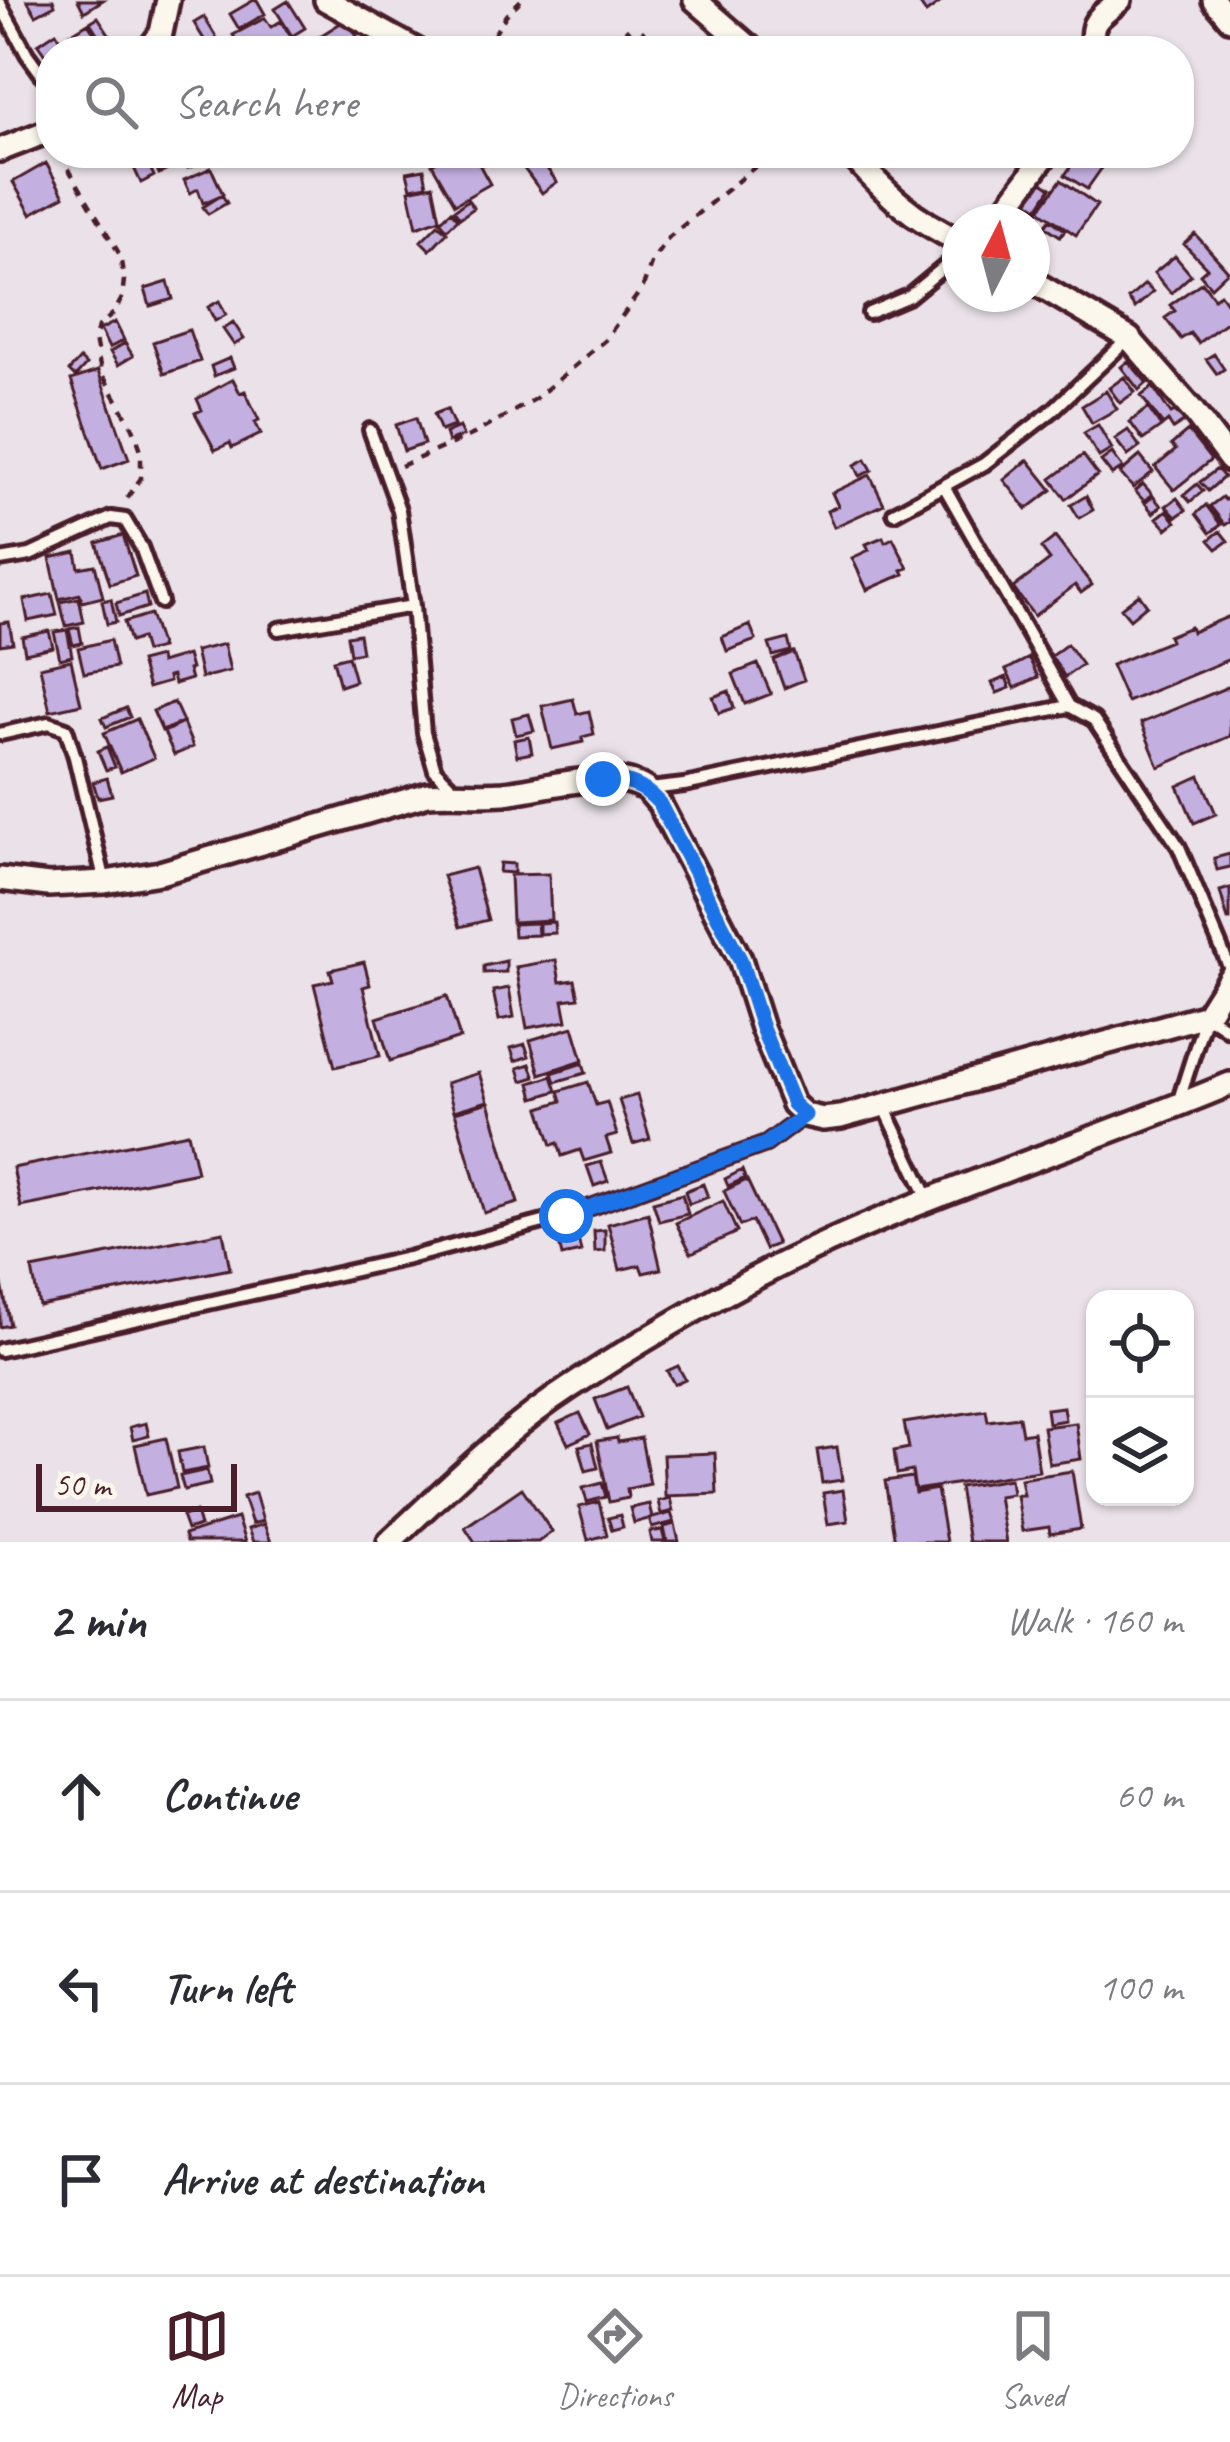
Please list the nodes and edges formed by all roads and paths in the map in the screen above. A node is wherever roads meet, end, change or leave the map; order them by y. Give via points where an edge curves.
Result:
1 (168, 0) edge
2 (326, 0) edge
3 (521, 0) edge
4 (695, 0) edge
5 (1120, 0) edge
6 (1214, 0) edge
7 (0, 4) edge
8 (1230, 19) edge
9 (159, 36) edge
10 (391, 36) edge
11 (493, 36) edge
12 (737, 36) edge
13 (1091, 36) edge
14 (36, 66) edge
15 (36, 136) edge
16 (0, 150) edge
17 (68, 168) edge
18 (754, 168) edge
19 (863, 168) edge
20 (1036, 168) edge
21 (1009, 204) edge
22 (942, 233) edge
23 (942, 269) edge
24 (1050, 291) edge
25 (869, 313) dead end
26 (1130, 338) junction
27 (370, 430) dead end
28 (1230, 460) edge
29 (385, 474) junction
30 (944, 486) junction
31 (894, 513) dead end
32 (111, 518) junction
33 (0, 560) edge
34 (161, 602) dead end
35 (413, 606) junction
36 (279, 628) dead end
37 (1069, 706) junction
38 (0, 734) edge
39 (646, 789) junction
40 (456, 792) junction
41 (0, 880) edge
42 (105, 883) junction
43 (1230, 973) edge
44 (1206, 1015) junction
45 (1230, 1031) edge
46 (1230, 1084) edge
47 (883, 1105) junction
48 (1177, 1106) junction
49 (805, 1115) junction
50 (929, 1200) junction
51 (0, 1350) edge
52 (389, 1542) edge

1 - 9 street
2 - 10 street
3 - 11 path
4 - 12 street
5 - 13 street
6 - 8 street
7 - 14 lane
15 - 16 street
17 - 32 path via 120,255 124,280 114,313 98,327 96,352 142,466
18 - 29 path via 669,237 605,340 535,399
19 - 22 street
20 - 21 street
23 - 25 lane via 909,296
24 - 26 street
26 - 28 street
26 - 30 lane via 1052,411
27 - 29 lane
29 - 35 lane
30 - 31 lane
30 - 37 lane
32 - 33 lane via 31,555
32 - 34 lane via 125,520
35 - 36 lane
35 - 40 lane via 424,733 435,770
37 - 39 lane
37 - 43 lane via 1094,720 1179,847
38 - 42 lane via 49,723 66,729
39 - 40 street via 603,779
39 - 49 street via 740,959 793,1104
40 - 42 street
41 - 42 street
43 - 44 street
44 - 45 lane
44 - 47 street
44 - 48 lane
46 - 48 street
47 - 49 street via 841,1117
47 - 50 lane
48 - 50 street
49 - 51 lane via 766,1144 566,1216
50 - 52 street via 783,1263 566,1390

